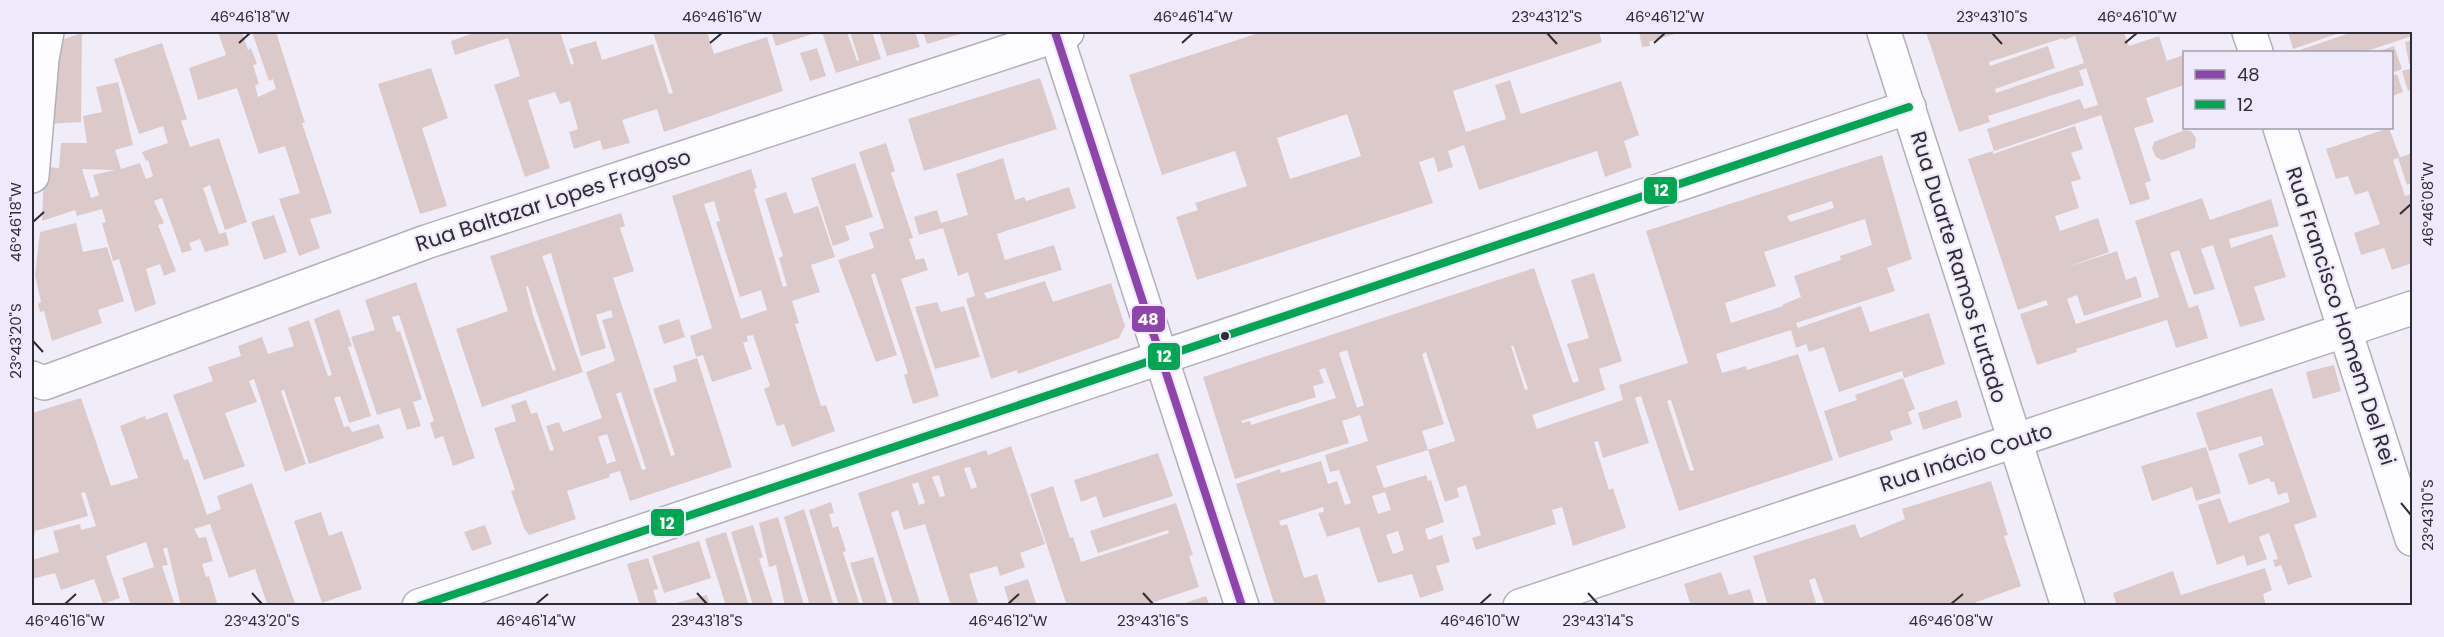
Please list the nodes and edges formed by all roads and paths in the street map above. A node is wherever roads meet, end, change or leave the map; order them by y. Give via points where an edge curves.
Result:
1 (47, 32) edge
2 (1884, 32) edge
3 (2249, 32) edge
4 (1060, 33) edge
5 (2256, 51) edge
6 (1909, 107) junction
7 (2280, 129) edge
8 (32, 176) edge
9 (2412, 308) edge
10 (2346, 330) junction
11 (1161, 356) junction
12 (38, 380) edge
13 (2013, 441) junction
14 (2412, 539) edge
15 (419, 606) edge
16 (1242, 606) edge
17 (1520, 606) edge
18 (2068, 606) edge

1 - 8 street
2 - 6 street, Rua Duarte Ramos Furtado
3 - 5 street
4 - 11 street
4 - 12 street, Rua Baltazar Lopes Fragoso via 426,242
6 - 11 street
6 - 13 street, Rua Duarte Ramos Furtado
7 - 10 street, Rua Francisco Homem Del Rei
9 - 10 street, Rua Inácio Couto
10 - 13 street, Rua Inácio Couto
10 - 14 street, Rua Francisco Homem Del Rei
11 - 15 street
11 - 16 street
13 - 17 street, Rua Inácio Couto
13 - 18 street, Rua Duarte Ramos Furtado

